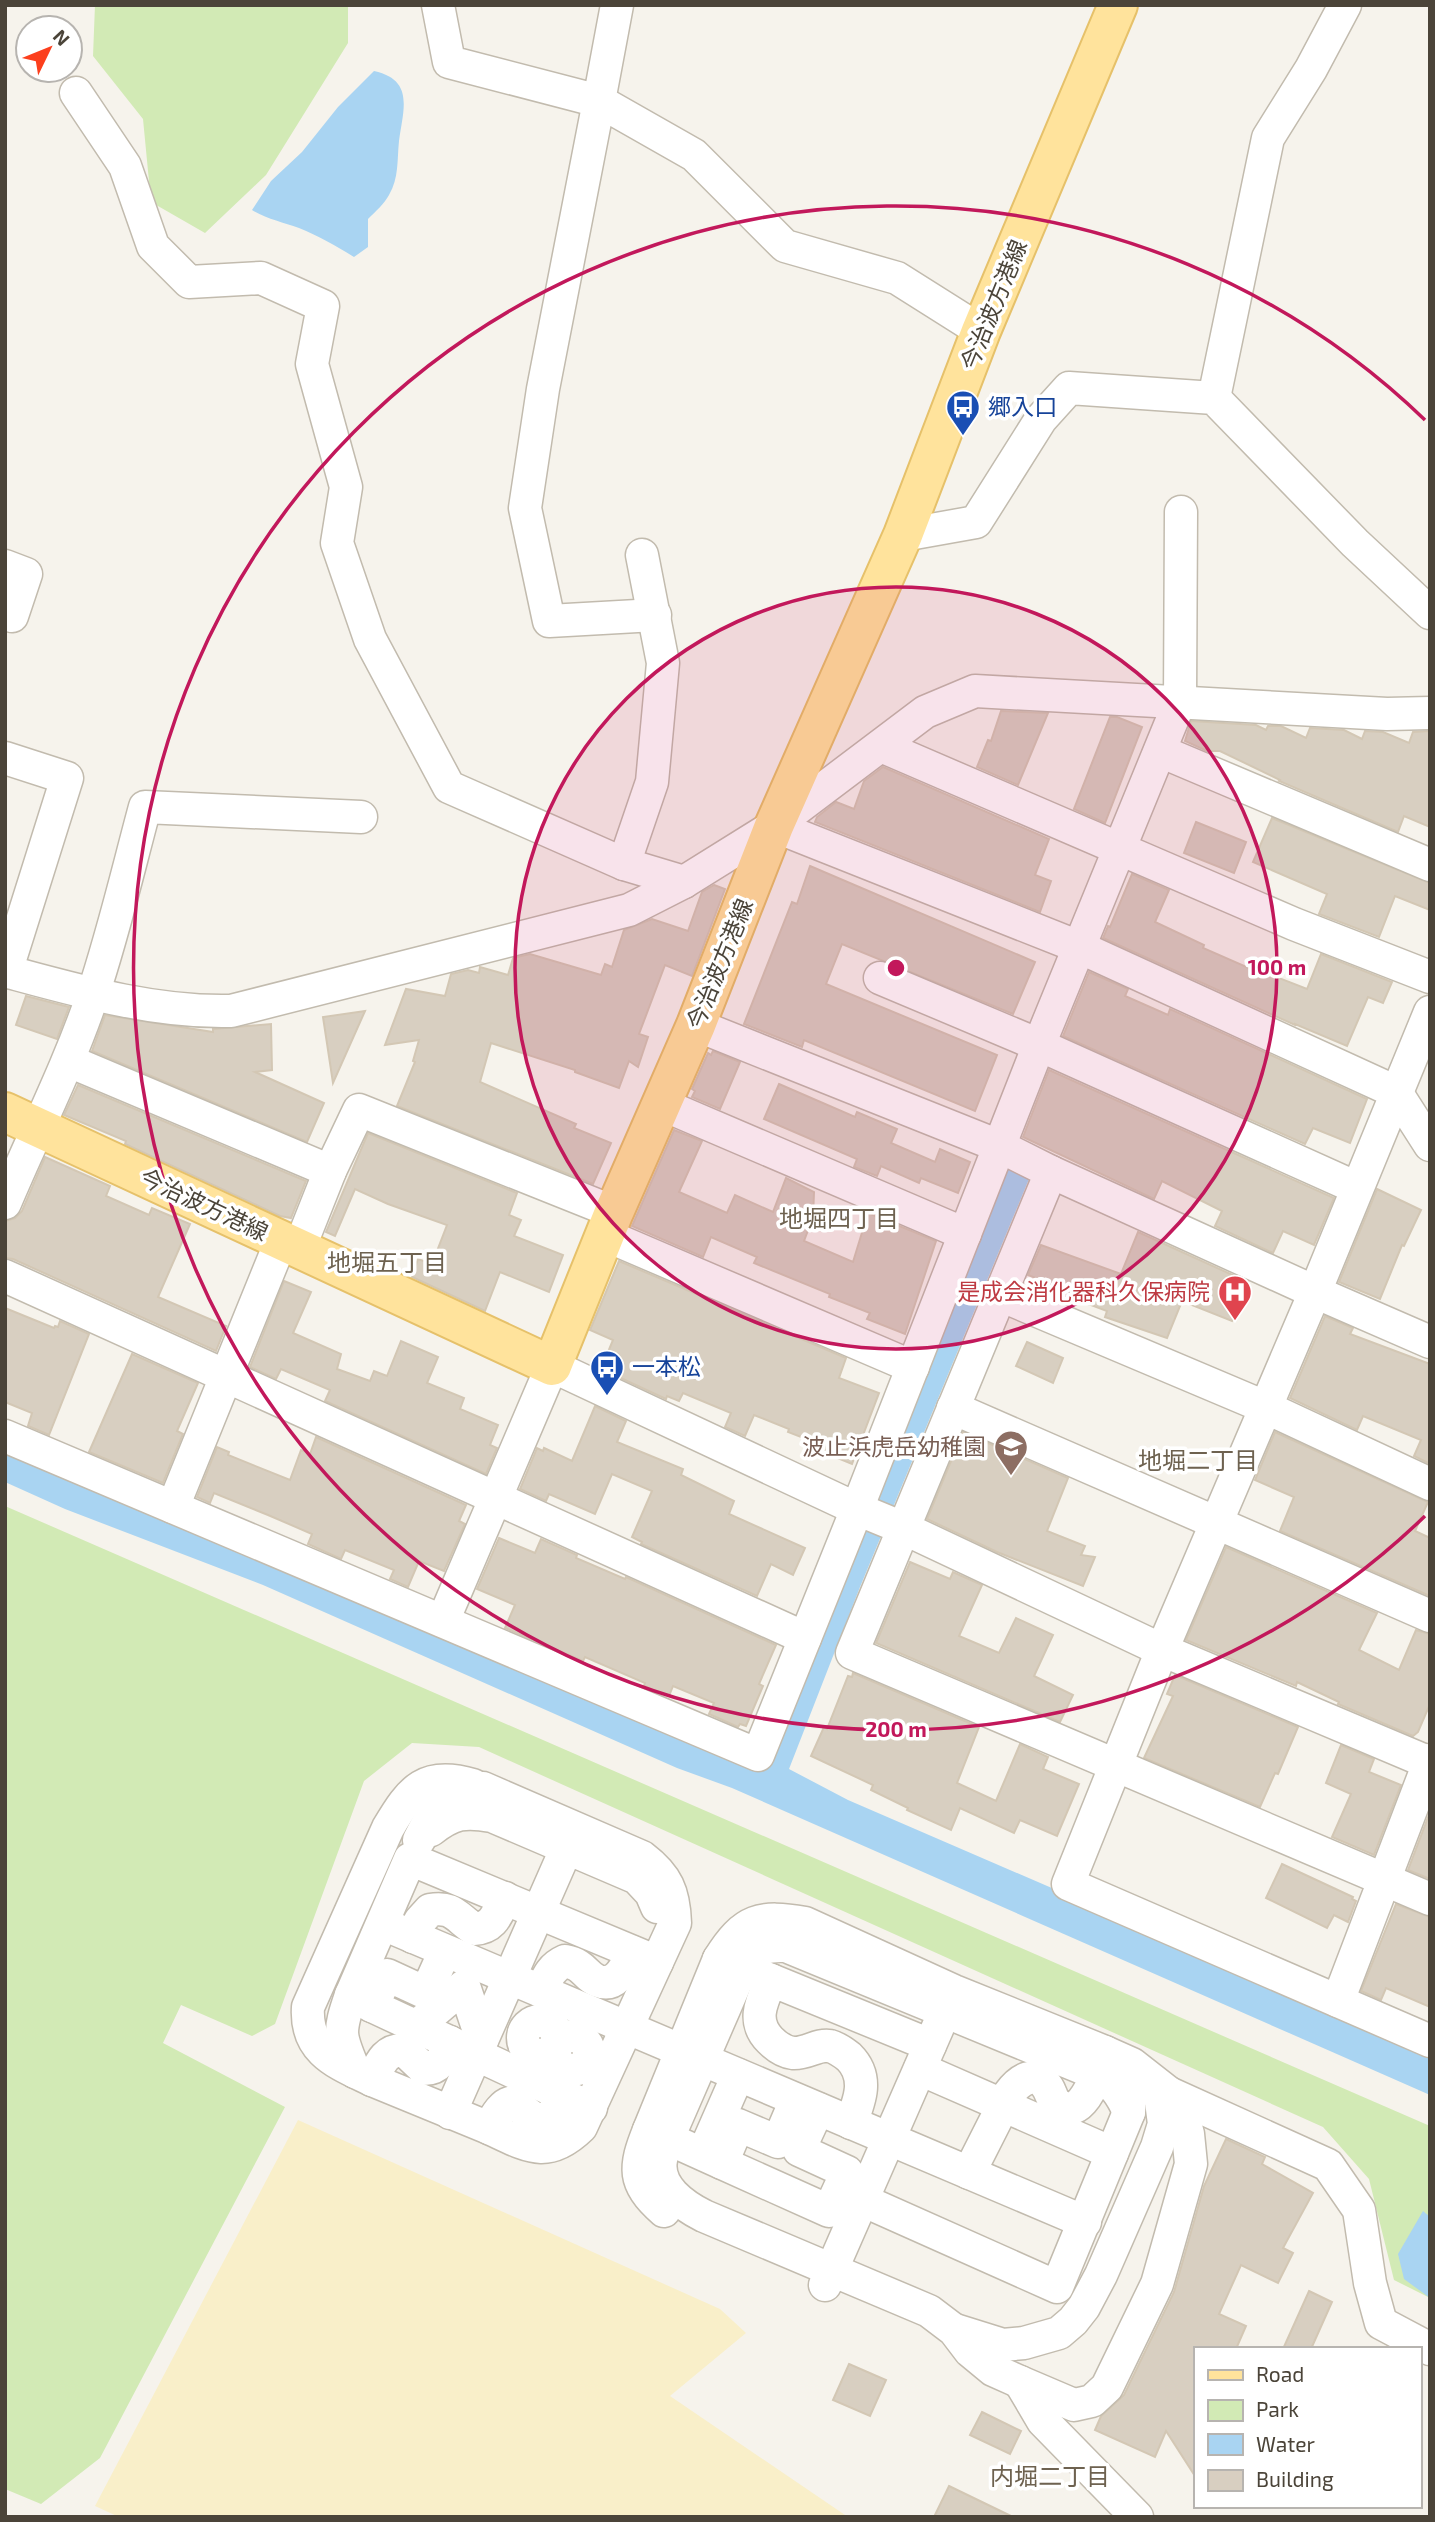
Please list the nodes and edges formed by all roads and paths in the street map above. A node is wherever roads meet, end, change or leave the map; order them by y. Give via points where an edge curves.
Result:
1 (438, 5) edge
2 (617, 5) edge
3 (1118, 5) edge
4 (1345, 5) edge
5 (76, 93) dead end
6 (598, 101) junction
7 (981, 331) junction
8 (1214, 398) junction
9 (1181, 512) dead end
10 (903, 536) junction
11 (642, 555) dead end
12 (5, 566) edge
13 (1430, 613) edge
14 (12, 615) dead end
15 (655, 615) junction
16 (1181, 701) junction
17 (1430, 713) edge
18 (881, 746) junction
19 (1160, 751) junction
20 (5, 758) edge
21 (361, 817) dead end
22 (774, 826) junction
23 (1119, 849) junction
24 (624, 864) junction
25 (1430, 865) edge
26 (684, 882) junction
27 (1079, 947) junction
28 (6, 972) edge
29 (1430, 977) edge
30 (880, 978) dead end
31 (93, 995) junction
32 (1430, 1012) edge
33 (696, 1026) junction
34 (1039, 1045) junction
35 (69, 1061) junction
36 (1396, 1092) junction
37 (661, 1104) junction
38 (21, 1119) edge
39 (1430, 1145) edge
40 (999, 1146) junction
41 (330, 1171) junction
42 (1051, 1172) junction
43 (1357, 1188) junction
44 (5, 1203) edge
45 (609, 1224) junction
46 (965, 1234) junction
47 (290, 1245) junction
48 (5, 1276) edge
49 (1315, 1292) junction
50 (1000, 1295) junction
51 (1430, 1342) edge
52 (552, 1366) junction
53 (913, 1367) junction
54 (227, 1378) junction
55 (953, 1408) junction
56 (1265, 1408) junction
57 (5, 1436) edge
58 (1430, 1484) edge
59 (496, 1498) junction
60 (173, 1507) junction
61 (858, 1509) junction
62 (1216, 1523) junction
63 (903, 1528) junction
64 (1430, 1616) edge
65 (443, 1622) junction
66 (806, 1638) junction
67 (1162, 1650) junction
68 (1429, 1762) edge
69 (1117, 1764) junction
70 (483, 1788) junction
71 (571, 1838) junction
72 (414, 1849) junction
73 (1384, 1880) junction
74 (505, 1898) junction
75 (1430, 1899) edge
76 (539, 1912) junction
77 (383, 1924) junction
78 (413, 1937) junction
79 (445, 1951) junction
80 (650, 1955) junction
81 (731, 1963) junction
82 (509, 1978) junction
83 (772, 1980) junction
84 (541, 1992) junction
85 (362, 2001) junction
86 (949, 2001) junction
87 (1338, 2001) junction
88 (573, 2005) junction
89 (416, 2027) junction
90 (626, 2028) junction
91 (1430, 2041) edge
92 (469, 2046) junction
93 (693, 2056) junction
94 (925, 2057) junction
95 (1101, 2063) junction
96 (738, 2075) junction
97 (363, 2076) junction
98 (1160, 2085) junction
99 (550, 2089) junction
100 (807, 2104) junction
101 (1003, 2106) junction
102 (591, 2108) junction
103 (450, 2113) junction
104 (851, 2123) junction
105 (489, 2129) junction
106 (658, 2134) junction
107 (889, 2139) junction
108 (1112, 2153) junction
109 (713, 2159) junction
110 (969, 2173) junction
111 (848, 2211) junction
112 (1085, 2222) junction
113 (828, 2278) junction
114 (1057, 2287) junction
115 (954, 2330) junction
116 (1024, 2343) junction
117 (1430, 2348) edge
118 (1020, 2382) junction
119 (1137, 2517) edge

1 - 6 street via 449,62
2 - 6 street
3 - 7 main road, 今治波方港線
4 - 8 street via 1268,138
5 - 24 street via 125,166 153,246 189,282 261,278 323,306 312,364 346,487 337,544 370,639 449,787
6 - 7 street via 694,155 785,246 897,278
6 - 15 street via 524,508 549,621
7 - 10 main road, 今治波方港線
8 - 10 street via 1069,388 1041,419 976,522
8 - 13 street
9 - 16 street
10 - 22 main road, 今治波方港線
11 - 15 street
12 - 14 street via 26,574
15 - 24 street via 663,663 652,782
16 - 17 street
16 - 18 street via 975,691 925,712
16 - 19 street
18 - 22 street
18 - 23 street
19 - 23 street
19 - 25 street
20 - 28 street via 66,778
21 - 31 street via 145,807
22 - 26 street
22 - 27 street
22 - 33 main road, 今治波方港線
23 - 27 street
23 - 29 street
24 - 26 street
26 - 31 street via 629,910 231,1011 197,1012
27 - 34 street
27 - 36 street
28 - 31 street
30 - 34 street
31 - 35 street
32 - 36 street
33 - 37 main road, 今治波方港線
33 - 40 street
34 - 40 street
34 - 43 street
35 - 38 street
35 - 41 street
36 - 39 street
36 - 43 street
37 - 45 main road, 今治波方港線
37 - 46 street
38 - 44 street
38 - 47 main road, 今治波方港線
40 - 42 street
40 - 46 street
41 - 45 street via 359,1110
41 - 47 street
42 - 49 street
42 - 50 street
43 - 49 street
45 - 52 main road, 今治波方港線
45 - 53 street
46 - 53 street
47 - 52 main road, 今治波方港線
47 - 54 street
48 - 54 street
49 - 51 street
49 - 56 street
50 - 55 street
50 - 56 street
52 - 59 street
52 - 61 street
53 - 61 street
54 - 59 street
54 - 60 street
55 - 62 street
55 - 63 street
56 - 58 street
56 - 62 street
57 - 60 street
59 - 65 street
59 - 66 street
60 - 65 street
61 - 63 street
61 - 66 street
62 - 64 street
62 - 67 street
63 - 67 street
63 - 69 street via 852,1653
65 - 66 street via 758,1755
67 - 68 street
67 - 69 street
68 - 73 street
69 - 73 street
69 - 87 street via 1068,1884
70 - 71 street
70 - 72 street via 453,1793 437,1805
70 - 97 street via 454,1780 433,1781 416,1788 403,1802 308,2007 311,2039 330,2059
71 - 72 street via 471,1812 454,1815
71 - 76 street
71 - 80 street via 637,1878 651,1894 662,1929
72 - 74 street
72 - 77 street
73 - 75 street
73 - 87 street
74 - 76 street
74 - 78 street via 494,1921 484,1929 474,1929 443,1907 430,1909
76 - 80 street
76 - 82 street
77 - 78 street
77 - 85 street
78 - 79 street
79 - 82 street
79 - 85 street via 426,1993 387,1975
80 - 84 street via 608,1982 599,1982 583,1967 565,1961 550,1972
80 - 90 street
81 - 83 street
81 - 86 street via 767,1945 786,1946
81 - 93 street
82 - 84 street
82 - 92 street
83 - 94 street
83 - 104 street via 758,2021 764,2034 791,2053 833,2046 858,2067 860,2101
84 - 88 street
85 - 89 street
85 - 97 street via 341,2025 341,2040
86 - 94 street
86 - 95 street
87 - 91 street
88 - 90 street
88 - 99 street via 556,2045
89 - 92 street
89 - 92 street via 464,1986
90 - 93 street
90 - 102 street
92 - 97 street via 433,2069 424,2069 404,2050 394,2050
92 - 99 street
92 - 103 street
93 - 96 street
93 - 106 street
94 - 101 street
94 - 107 street
95 - 98 street via 1132,2064
95 - 101 street via 1090,2092 1076,2107 1057,2104 1048,2088 1032,2077 1016,2085
95 - 108 street via 1120,2068 1130,2097 1129,2112
96 - 100 street
96 - 109 street
97 - 103 street
98 - 116 street via 1164,2124 1157,2147 1101,2275 1073,2321 1059,2333
98 - 117 street via 1328,2165 1359,2210 1381,2323
98 - 118 street via 1182,2112 1191,2164 1157,2284 1107,2387 1092,2401 1074,2404
99 - 102 street
99 - 105 street via 557,2108 546,2121 512,2103 500,2109
100 - 104 street
100 - 109 street via 778,2142 738,2125
100 - 111 street via 799,2150 847,2172
101 - 108 street
101 - 110 street
102 - 105 street via 581,2127 551,2148 529,2147
103 - 105 street
104 - 107 street
106 - 109 street
106 - 113 street via 639,2154 637,2169 650,2199 669,2215
107 - 110 street
107 - 111 street
108 - 112 street
109 - 111 street
110 - 112 street
111 - 113 street
111 - 114 street
112 - 114 street
113 - 115 street via 919,2321
114 - 116 street via 1040,2326
115 - 116 street via 1003,2345
115 - 118 street via 993,2370
118 - 119 street via 1043,2421

